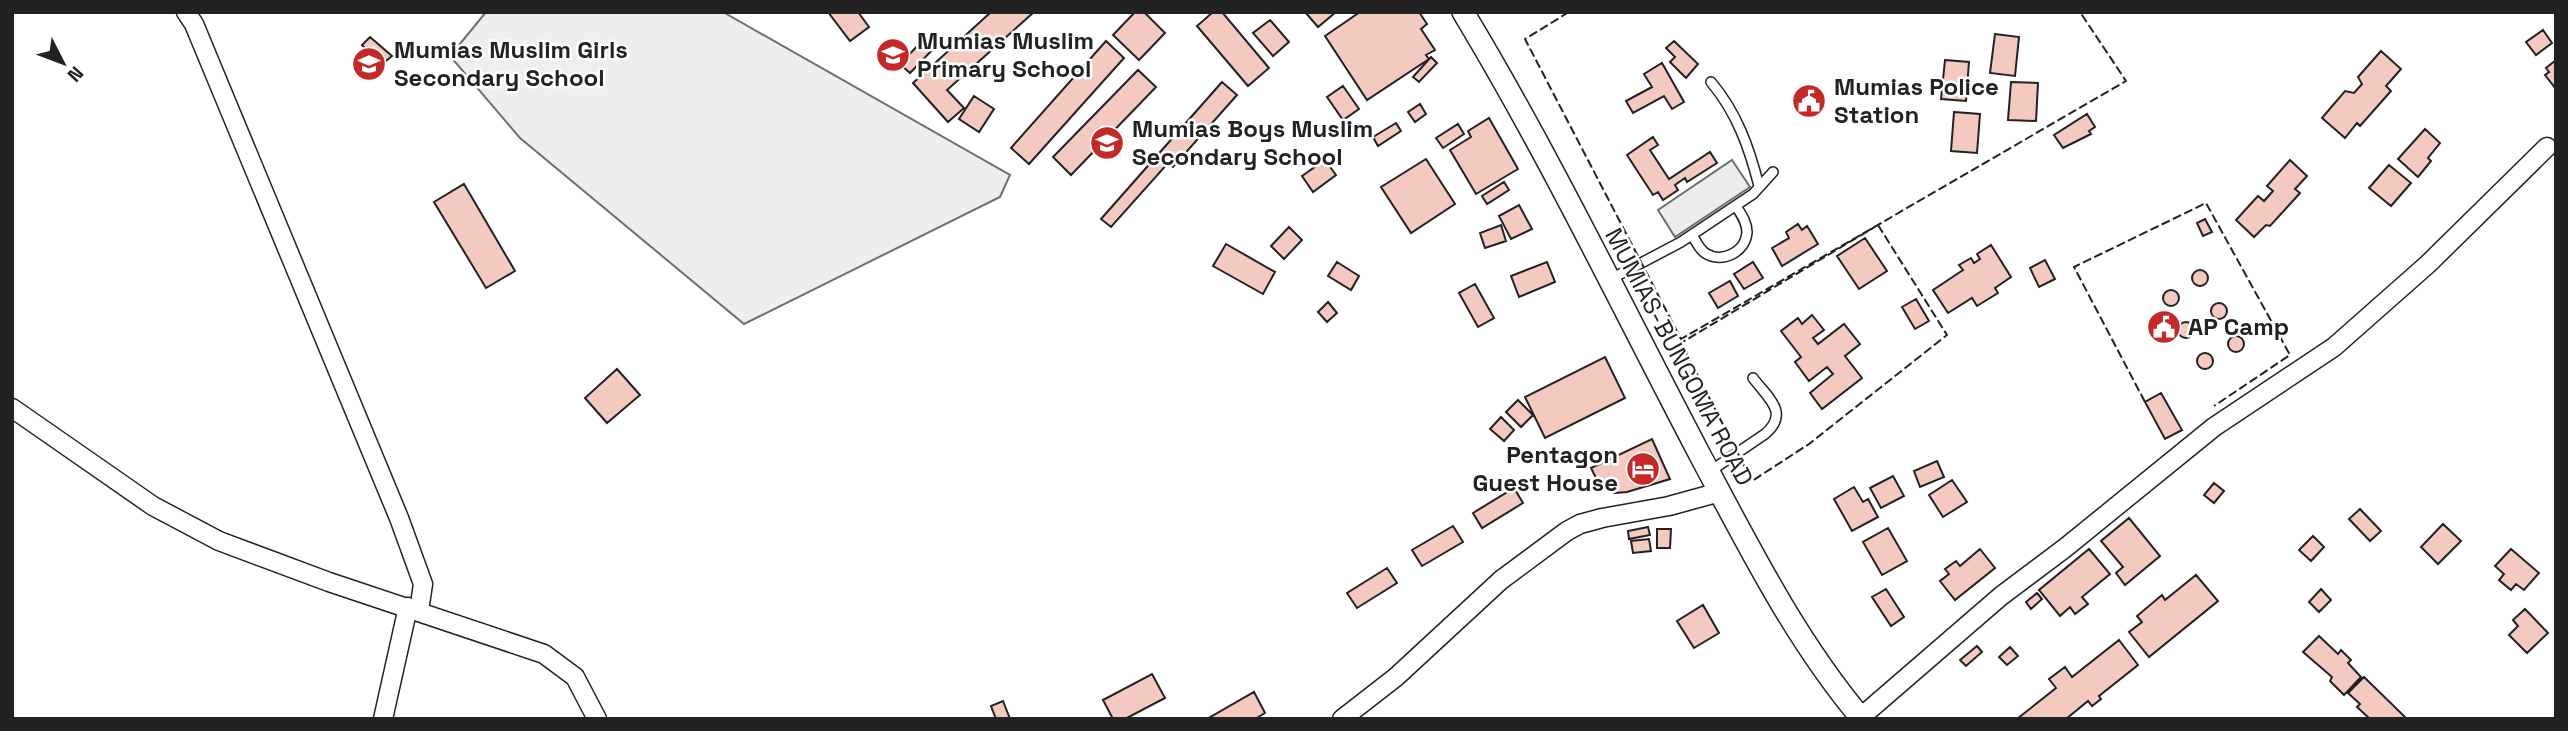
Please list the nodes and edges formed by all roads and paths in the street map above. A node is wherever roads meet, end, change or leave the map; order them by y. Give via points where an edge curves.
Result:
1 (186, 12) edge
2 (1463, 12) edge
3 (1711, 82) dead end
4 (2547, 147) dead end
5 (1773, 172) dead end
6 (1759, 186) junction
7 (1736, 206) junction
8 (1692, 235) junction
9 (1609, 280) junction
10 (1753, 378) dead end
11 (12, 408) edge
12 (1709, 472) junction
13 (1720, 492) junction
14 (413, 609) junction
15 (1861, 718) edge
16 (383, 719) edge
17 (597, 719) edge
18 (1342, 719) edge

1 - 14 street via 399,518 423,584
2 - 9 street, MUMIAS-BUNGOMA ROAD
3 - 6 lane via 1741,127
4 - 15 street via 2428,264 2334,347 2214,427 2001,596
5 - 6 lane
6 - 7 lane
7 - 8 lane
7 - 8 lane via 1747,231 1737,252 1726,258 1707,255
8 - 9 lane
9 - 12 street, MUMIAS-BUNGOMA ROAD
10 - 12 lane via 1775,407 1778,419 1765,434
11 - 14 street via 153,506 219,541
12 - 13 street, MUMIAS-BUNGOMA ROAD
13 - 15 street, MUMIAS-BUNGOMA ROAD via 1807,644
13 - 18 street via 1591,521 1567,531 1501,580 1396,677
14 - 16 street
14 - 17 street via 544,654 575,677

